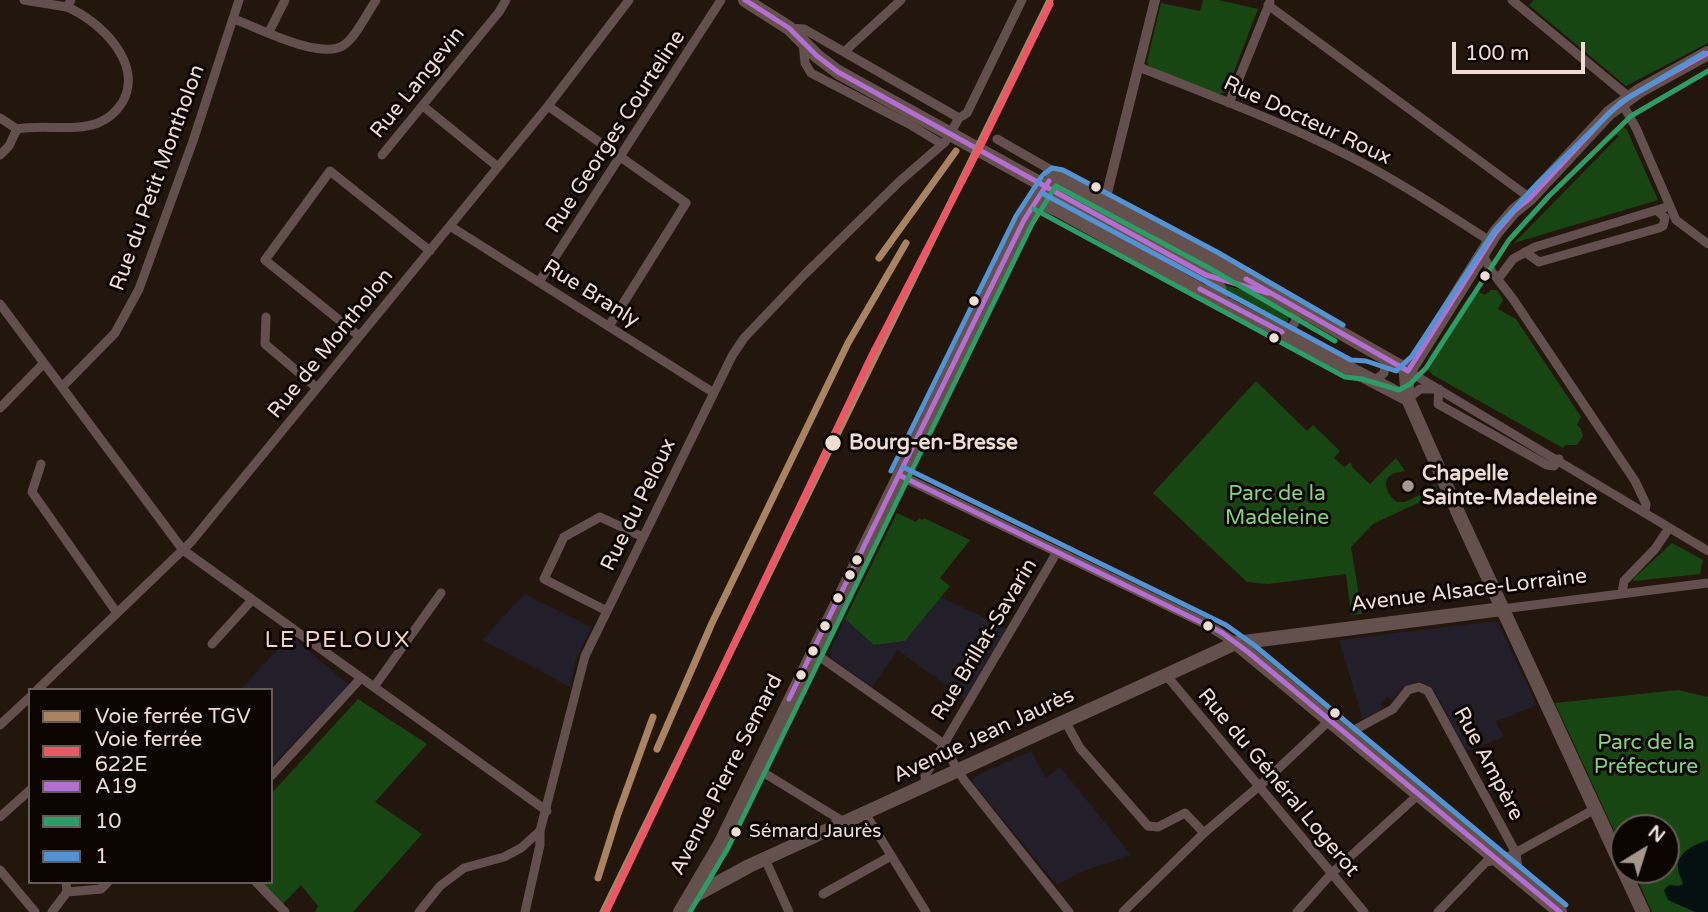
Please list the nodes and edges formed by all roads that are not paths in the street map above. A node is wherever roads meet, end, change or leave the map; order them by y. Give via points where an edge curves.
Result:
1 (24, 0) edge
2 (239, 0) edge
3 (285, 0) edge
4 (376, 0) edge
5 (506, 0) edge
6 (629, 0) edge
7 (721, 0) edge
8 (745, 0) edge
9 (901, 0) edge
10 (1021, 0) edge
11 (1155, 0) edge
12 (1512, 0) edge
13 (1269, 2) edge
14 (69, 4) edge
15 (234, 19) junction
16 (789, 28) junction
17 (269, 32) junction
18 (803, 43) junction
19 (844, 52) junction
20 (1708, 53) edge
21 (1139, 67) junction
22 (1625, 100) junction
23 (1229, 103) junction
24 (423, 106) junction
25 (548, 106) junction
26 (0, 118) edge
27 (17, 129) junction
28 (952, 132) junction
29 (997, 139) dead end
30 (0, 155) edge
31 (382, 155) dead end
32 (621, 157) junction
33 (498, 167) junction
34 (1046, 187) junction
35 (1530, 198) junction
36 (1102, 202) junction
37 (1670, 206) junction
38 (1658, 211) junction
39 (450, 226) junction
40 (1490, 241) junction
41 (1708, 244) edge
42 (430, 251) junction
43 (1525, 251) junction
44 (1483, 255) junction
45 (1206, 275) junction
46 (1498, 279) junction
47 (539, 282) junction
48 (1268, 293) junction
49 (1222, 302) junction
50 (0, 304) edge
51 (1294, 308) junction
52 (266, 317) dead end
53 (608, 326) junction
54 (1282, 332) junction
55 (359, 336) junction
56 (1385, 359) junction
57 (44, 363) junction
58 (1408, 371) junction
59 (1371, 379) junction
60 (62, 387) junction
61 (317, 388) junction
62 (1439, 389) junction
63 (714, 393) junction
64 (1408, 399) junction
65 (0, 408) edge
66 (41, 464) dead end
67 (899, 475) junction
68 (1645, 513) junction
69 (1669, 528) junction
70 (643, 537) junction
71 (183, 551) junction
72 (1708, 551) edge
73 (1057, 552) junction
74 (1708, 583) edge
75 (441, 593) dead end
76 (1622, 593) junction
77 (252, 600) junction
78 (1502, 609) junction
79 (607, 611) junction
80 (117, 613) junction
81 (1236, 643) junction
82 (212, 644) dead end
83 (813, 652) junction
84 (1166, 675) junction
85 (361, 678) junction
86 (374, 687) junction
87 (39, 688) edge
88 (28, 699) edge
89 (1330, 720) junction
90 (1065, 721) junction
91 (0, 725) edge
92 (1347, 734) junction
93 (943, 745) junction
94 (757, 768) junction
95 (958, 771) junction
96 (273, 774) edge
97 (926, 786) junction
98 (1259, 786) junction
99 (28, 792) edge
100 (1419, 794) junction
101 (1595, 809) junction
102 (547, 811) junction
103 (865, 813) junction
104 (0, 817) edge
105 (844, 822) junction
106 (540, 831) junction
107 (1204, 833) junction
108 (717, 850) junction
109 (1516, 852) junction
110 (891, 856) junction
111 (765, 859) junction
112 (1494, 859) junction
113 (749, 866) junction
114 (733, 869) junction
115 (0, 870) edge
116 (705, 871) junction
117 (1331, 874) junction
118 (1519, 878) junction
119 (106, 884) edge
120 (259, 884) edge
121 (67, 887) edge
122 (823, 894) dead end
123 (684, 906) edge
124 (35, 912) edge
125 (52, 912) edge
126 (285, 912) edge
127 (419, 912) edge
128 (524, 912) edge
129 (789, 912) edge
130 (926, 912) edge
131 (1069, 912) edge
132 (1123, 912) edge
133 (1297, 912) edge
134 (1364, 912) edge
135 (1438, 912) edge
136 (1560, 912) edge
137 (1643, 912) edge

1 - 14 street
2 - 15 street, Rue du Petit Montholon
3 - 17 street
4 - 17 street via 344,45 328,50
5 - 24 street, Rue Langevin
6 - 25 street, Rue de Montholon
7 - 32 street, Rue Georges Courteline
8 - 16 main road
9 - 19 street
10 - 28 street, Rue du Peloux via 967,113
11 - 21 street
12 - 22 street
13 - 23 street
13 - 35 street
14 - 27 street via 122,55 128,69 124,99 110,117 85,126
15 - 17 street
15 - 60 street, Rue du Petit Montholon via 139,289 115,332
16 - 18 main road
16 - 19 street via 804,29
18 - 28 street via 811,73 909,124
18 - 45 main road via 838,72
19 - 28 street
20 - 22 main road
21 - 23 street, Rue Docteur Roux
21 - 36 street
22 - 35 main road
22 - 37 street
23 - 40 street, Rue Docteur Roux via 1345,154
24 - 31 street, Rue Langevin
24 - 33 street
25 - 32 street
25 - 33 street, Rue de Montholon
26 - 27 street
27 - 30 street
28 - 63 street, Rue du Peloux via 752,329
29 - 34 street via 1051,170
32 - 47 street, Rue Georges Courteline
32 - 53 street via 686,203
33 - 39 street, Rue de Montholon
34 - 36 main road
34 - 49 main road via 1058,210
34 - 67 main road, Avenue Pierre Semard via 1024,220
35 - 40 main road
36 - 48 main road
37 - 38 street
37 - 41 street via 1676,220
38 - 43 street
38 - 43 street via 1665,218 1659,228 1539,262
39 - 42 street, Rue de Montholon
39 - 47 street, Rue Branly
40 - 44 main road
42 - 55 street, Rue de Montholon
42 - 55 street via 330,170 265,260
43 - 46 street
44 - 46 street
44 - 58 main road
45 - 48 main road
45 - 49 main road via 1218,286
46 - 68 street via 1635,481 1646,504
47 - 53 street, Rue Branly
48 - 51 main road
49 - 54 main road
50 - 57 street
51 - 54 street via 1295,324
51 - 56 main road
52 - 61 street via 265,344
53 - 63 street, Rue Branly
54 - 59 main road
55 - 61 street, Rue de Montholon
56 - 58 main road
56 - 59 street via 1384,373
57 - 60 street
57 - 65 street
58 - 62 street
58 - 64 main road
59 - 64 main road
60 - 71 street
61 - 71 street, Rue de Montholon
62 - 64 street via 1420,389
62 - 68 street
63 - 70 street, Rue du Peloux
64 - 78 main road
66 - 80 street via 32,492
67 - 73 street
67 - 83 main road, Avenue Pierre Semard
68 - 69 street
69 - 72 street
69 - 76 street via 1624,581
70 - 79 street, Rue du Peloux
70 - 79 street via 600,517 564,537 559,547 544,579
71 - 77 street
71 - 80 street, Rue de Montholon
73 - 81 street
73 - 93 street, Rue Brillat-Savarin
74 - 76 street, Avenue Alsace-Lorraine
75 - 86 street
76 - 78 street, Avenue Alsace-Lorraine
77 - 82 street
77 - 85 street
78 - 81 main road, Avenue Alsace-Lorraine
78 - 101 main road
79 - 102 street, Rue du Peloux via 582,664
80 - 87 street, Rue de Montholon
81 - 84 main road, Avenue Jean Jaurès
81 - 89 main road
83 - 93 street
83 - 94 main road, Avenue Pierre Semard
84 - 90 main road, Avenue Jean Jaurès
84 - 98 street, Rue du Général Logerot
85 - 86 street
85 - 96 street
86 - 102 street
88 - 91 street
89 - 92 main road
89 - 98 street
90 - 95 main road, Avenue Jean Jaurès
90 - 107 street via 1080,748 1148,826 1158,827 1185,813
92 - 100 main road
92 - 109 street, Rue Ampère via 1393,709 1408,690 1419,687 1429,691
93 - 95 street
93 - 97 street, Rue Brillat-Savarin via 925,776
94 - 105 street
94 - 108 main road, Avenue Pierre Semard
95 - 97 main road, Avenue Jean Jaurès
95 - 131 street
97 - 103 main road, Avenue Jean Jaurès
98 - 107 street
98 - 117 street, Rue du Général Logerot
99 - 104 street
100 - 112 main road
100 - 117 street
101 - 109 street
101 - 137 main road
102 - 106 street, Rue du Peloux
103 - 105 main road, Avenue Jean Jaurès
103 - 110 street
105 - 111 main road, Avenue Jean Jaurès
106 - 127 street via 504,857 464,868 440,886
106 - 128 street, Rue du Peloux
107 - 132 street
108 - 114 main road
108 - 116 main road, Avenue Pierre Semard
109 - 112 street
109 - 118 street
110 - 122 street
110 - 130 street
111 - 113 main road, Avenue Jean Jaurès
111 - 129 street
112 - 118 main road
112 - 135 street
113 - 114 main road, Avenue Jean Jaurès
113 - 123 main road, Avenue Jean Jaurès via 703,889
114 - 116 main road, Avenue Jean Jaurès
115 - 124 street
116 - 123 main road, Avenue Pierre Semard
117 - 133 street
117 - 134 street, Rue du Général Logerot
118 - 136 main road
119 - 121 street via 101,889
120 - 126 street
121 - 125 street

